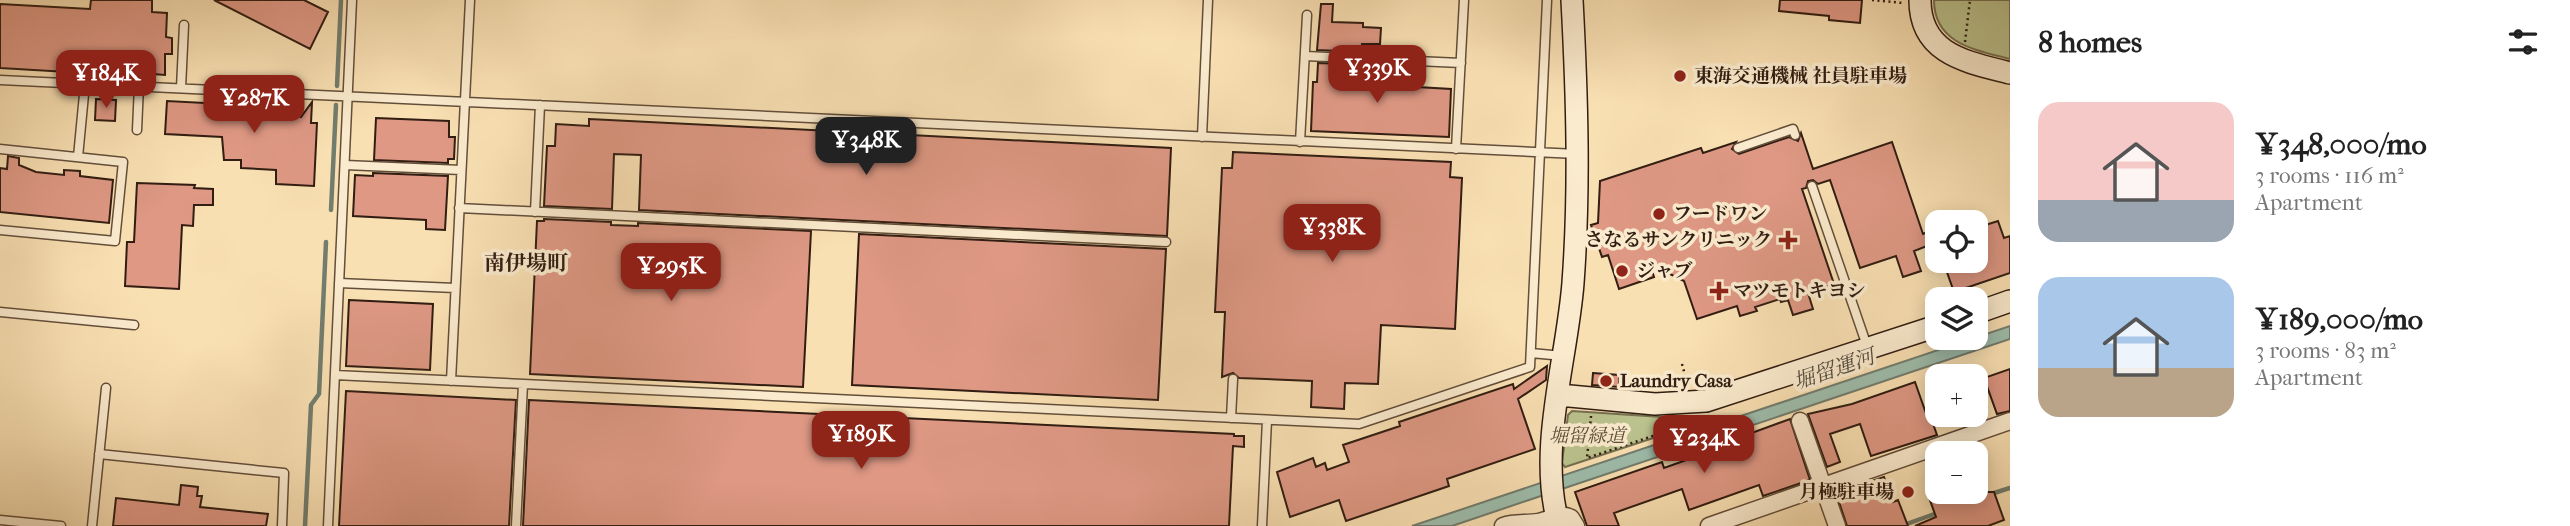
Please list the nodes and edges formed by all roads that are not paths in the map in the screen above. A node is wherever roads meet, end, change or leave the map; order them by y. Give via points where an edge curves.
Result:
1 (352, 0) edge
2 (470, 0) edge
3 (1208, 0) edge
4 (1464, 0) edge
5 (1547, 0) edge
6 (1572, 0) edge
7 (1914, 2) edge
8 (1307, 15) dead end
9 (184, 25) dead end
10 (1305, 56) junction
11 (1461, 63) junction
12 (2010, 73) edge
13 (0, 80) edge
14 (85, 84) junction
15 (139, 86) junction
16 (181, 88) junction
17 (348, 96) junction
18 (465, 102) junction
19 (540, 106) junction
20 (137, 130) dead end
21 (1795, 135) dead end
22 (1202, 137) junction
23 (1300, 142) junction
24 (1738, 148) dead end
25 (0, 149) edge
26 (1456, 149) junction
27 (1541, 153) junction
28 (1578, 154) junction
29 (78, 157) junction
30 (345, 165) junction
31 (461, 170) junction
32 (1812, 186) dead end
33 (459, 208) junction
34 (535, 212) junction
35 (0, 230) edge
36 (1166, 242) dead end
37 (339, 283) junction
38 (456, 288) junction
39 (2010, 303) edge
40 (1988, 309) edge
41 (0, 312) edge
42 (134, 325) dead end
43 (1925, 330) edge
44 (1867, 349) junction
45 (1531, 353) junction
46 (1564, 356) junction
47 (335, 375) junction
48 (1233, 379) dead end
49 (451, 381) junction
50 (523, 384) junction
51 (106, 388) dead end
52 (1559, 395) junction
53 (1231, 418) junction
54 (1268, 420) junction
55 (1800, 421) dead end
56 (2010, 421) edge
57 (99, 454) junction
58 (1823, 486) junction
59 (1549, 518) edge
60 (0, 520) edge
61 (61, 526) edge
62 (92, 526) edge
63 (282, 526) edge
64 (328, 526) edge
65 (516, 526) edge
66 (1262, 526) edge
67 (1503, 526) edge
68 (1576, 526) edge
69 (1709, 526) edge
70 (1837, 526) edge

1 - 17 lane
2 - 18 lane
3 - 22 lane
4 - 11 lane
5 - 27 lane
6 - 28 street
7 - 12 street via 1927,31 1946,52
8 - 10 lane
9 - 16 lane
10 - 11 lane
10 - 23 lane
11 - 26 lane
13 - 14 lane
14 - 15 lane
14 - 29 lane
15 - 16 lane
15 - 20 lane
16 - 17 lane
17 - 18 lane
17 - 30 lane
18 - 19 lane
18 - 31 lane
19 - 22 lane
19 - 34 lane
21 - 24 lane via 1793,129
22 - 23 lane
23 - 26 lane
25 - 29 lane
26 - 27 lane
27 - 28 lane
27 - 45 lane
28 - 46 street via 1573,286
29 - 35 lane via 123,162 115,241
30 - 31 lane
30 - 37 lane
31 - 33 lane
32 - 44 lane
33 - 34 lane
33 - 38 lane
34 - 36 lane
37 - 38 lane
37 - 47 lane
38 - 49 lane
39 - 40 street
41 - 42 lane
43 - 44 street
44 - 52 street via 1706,401 1655,404
45 - 46 lane
45 - 54 lane via 1530,367 1359,424
46 - 52 street
47 - 49 lane
47 - 64 lane
48 - 53 lane
49 - 50 lane
50 - 53 lane
50 - 65 lane
51 - 57 lane
52 - 59 street
53 - 54 lane
54 - 66 lane
55 - 58 street
56 - 58 street
57 - 62 lane
57 - 63 lane via 284,473
58 - 69 street
58 - 70 street
59 - 67 street
59 - 68 street via 1567,515
60 - 61 lane

